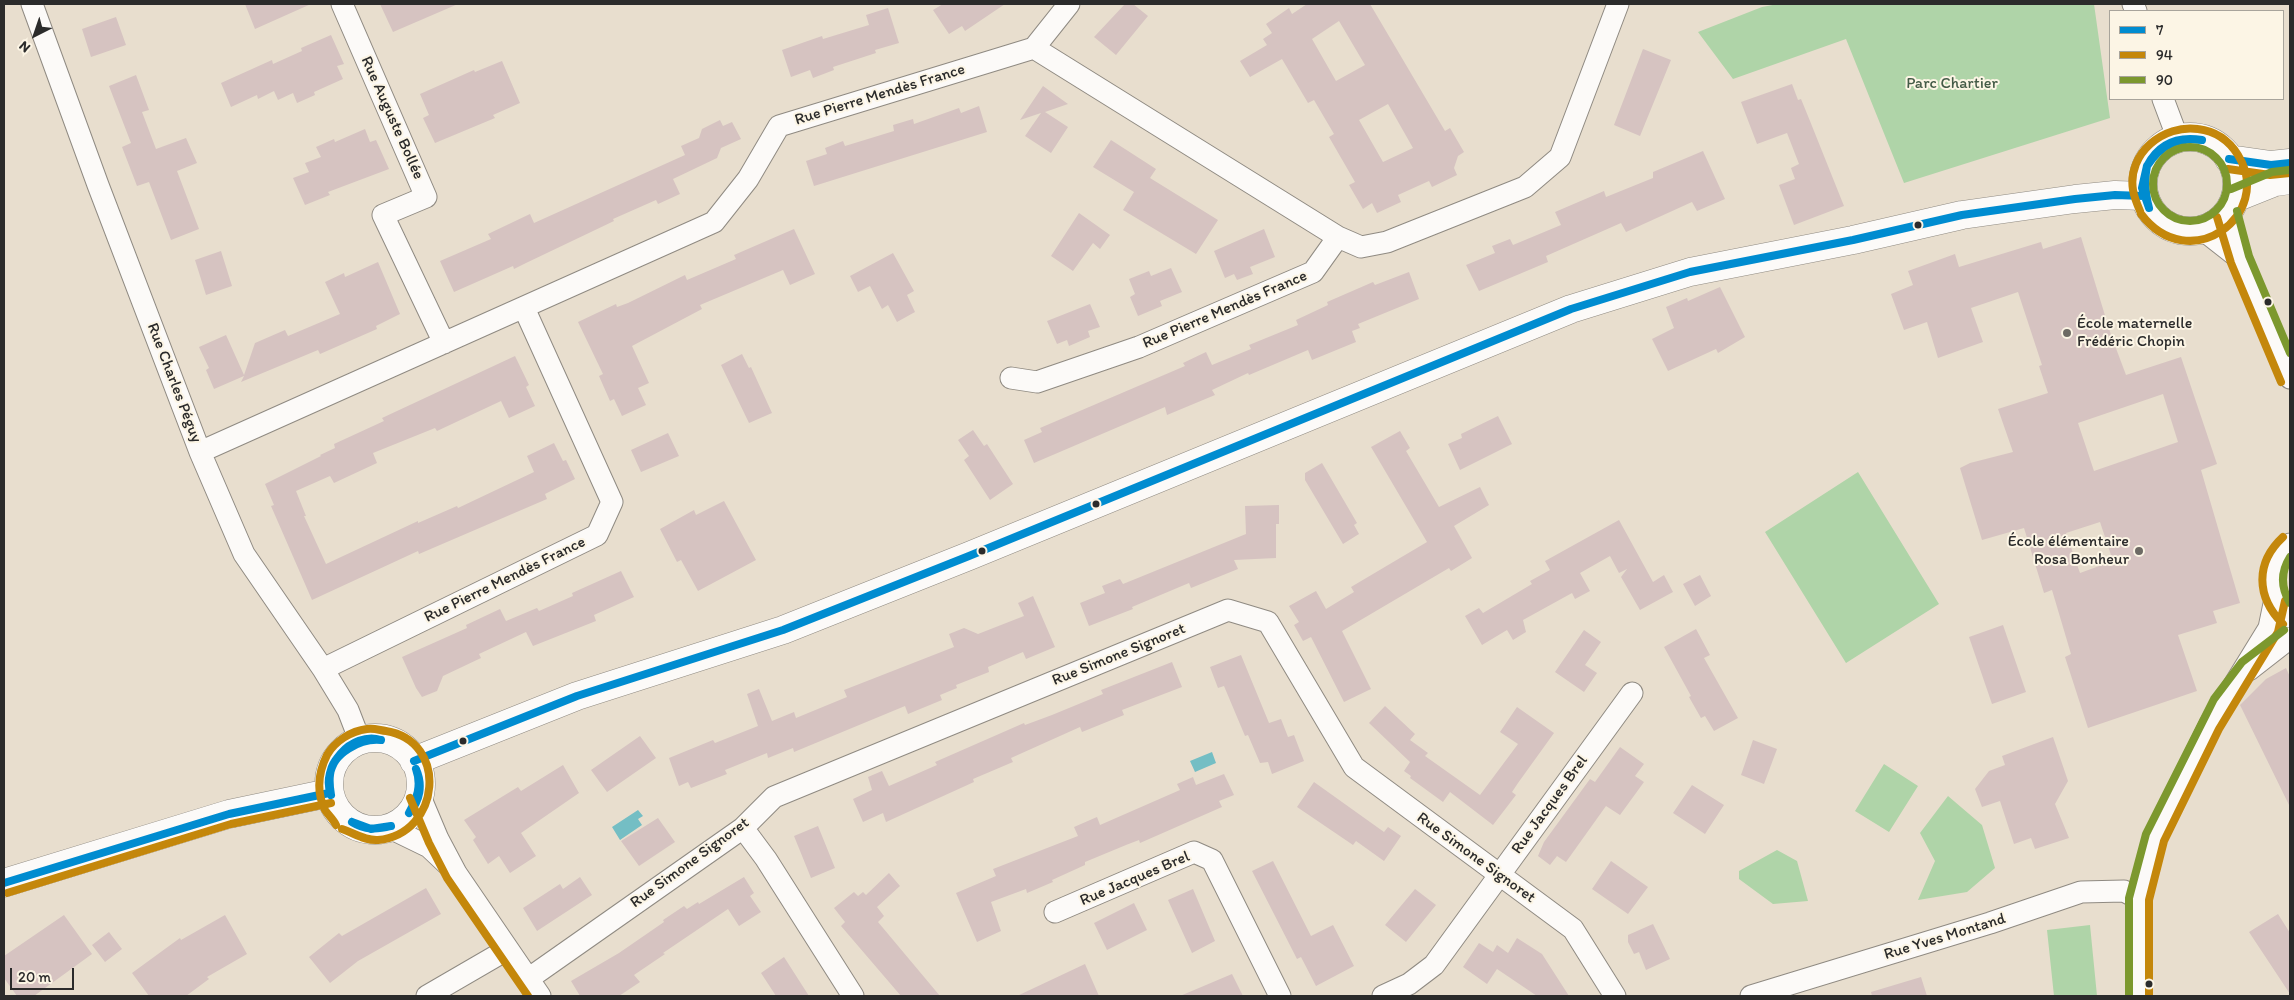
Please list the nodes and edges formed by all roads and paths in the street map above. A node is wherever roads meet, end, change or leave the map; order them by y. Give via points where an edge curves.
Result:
1 (32, 4) edge
2 (342, 4) edge
3 (1069, 4) edge
4 (1618, 4) edge
5 (1034, 48) junction
6 (2163, 100) edge
7 (2178, 139) junction
8 (2229, 159) junction
9 (2290, 163) edge
10 (2290, 180) edge
11 (2144, 196) junction
12 (2231, 206) junction
13 (2203, 230) junction
14 (1338, 237) junction
15 (2240, 259) junction
16 (524, 308) junction
17 (444, 343) junction
18 (1010, 378) dead end
19 (2290, 378) edge
20 (200, 452) junction
21 (2290, 544) edge
22 (2275, 599) junction
23 (2290, 617) edge
24 (2290, 638) edge
25 (323, 669) junction
26 (1632, 693) dead end
27 (2222, 704) junction
28 (360, 741) junction
29 (414, 762) junction
30 (329, 793) junction
31 (419, 794) junction
32 (390, 828) junction
33 (743, 828) junction
34 (456, 872) junction
35 (1499, 875) junction
36 (4, 883) edge
37 (2139, 899) junction
38 (1055, 912) dead end
39 (508, 949) junction
40 (534, 988) edge
41 (427, 996) edge
42 (853, 996) edge
43 (1280, 996) edge
44 (1382, 996) edge
45 (1615, 996) edge
46 (1750, 996) edge
47 (2139, 996) edge

1 - 20 street, Rue Charles Péguy
2 - 17 street, Rue Auguste Bollée via 426,197 383,215
3 - 5 street
4 - 14 street via 1560,157 1525,186 1388,242 1361,247
5 - 14 street
5 - 16 street, Rue Pierre Mendès France via 779,126 748,179 714,222
6 - 7 street
7 - 8 street via 2207,140
7 - 11 street via 2153,154 2142,181
8 - 9 street via 2271,165
8 - 12 street via 2236,178
10 - 12 street via 2275,182
11 - 13 street via 2149,208 2166,225 2188,232
11 - 29 street via 2075,198 1962,215 1690,272 1571,309 783,630 577,696
12 - 13 street via 2216,224
12 - 15 street
13 - 15 street
14 - 18 street, Rue Pierre Mendès France via 1313,272 1139,347 1037,382
15 - 19 street
16 - 17 street, Rue Pierre Mendès France
16 - 25 street, Rue Pierre Mendès France via 612,502 597,536
17 - 20 street, Rue Pierre Mendès France
20 - 25 street, Rue Charles Péguy via 244,554
21 - 22 street via 2276,560 2272,573
22 - 23 street
22 - 27 street via 2269,628
24 - 27 street via 2250,669
25 - 28 street, Rue Charles Péguy via 348,710
26 - 35 street, Rue Jacques Brel
27 - 37 street via 2155,838
28 - 29 street via 372,738 385,740 407,752
28 - 30 street via 341,753 334,763 329,777
29 - 31 street via 419,772
30 - 32 street via 345,820 359,828
30 - 36 street via 228,814
31 - 32 street via 414,808 404,820
31 - 34 street
32 - 34 street via 429,847
33 - 35 street, Rue Simone Signoret via 774,797 1228,610 1268,622 1354,767
33 - 40 street, Rue Simone Signoret
33 - 42 street
34 - 39 street
35 - 44 street, Rue Jacques Brel via 1434,965 1409,984
35 - 45 street, Rue Simone Signoret via 1573,929
37 - 46 street, Rue Yves Montand via 2124,891 2081,892
37 - 47 street
38 - 43 street, Rue Jacques Brel via 1194,852 1212,860
39 - 40 street
39 - 41 street

